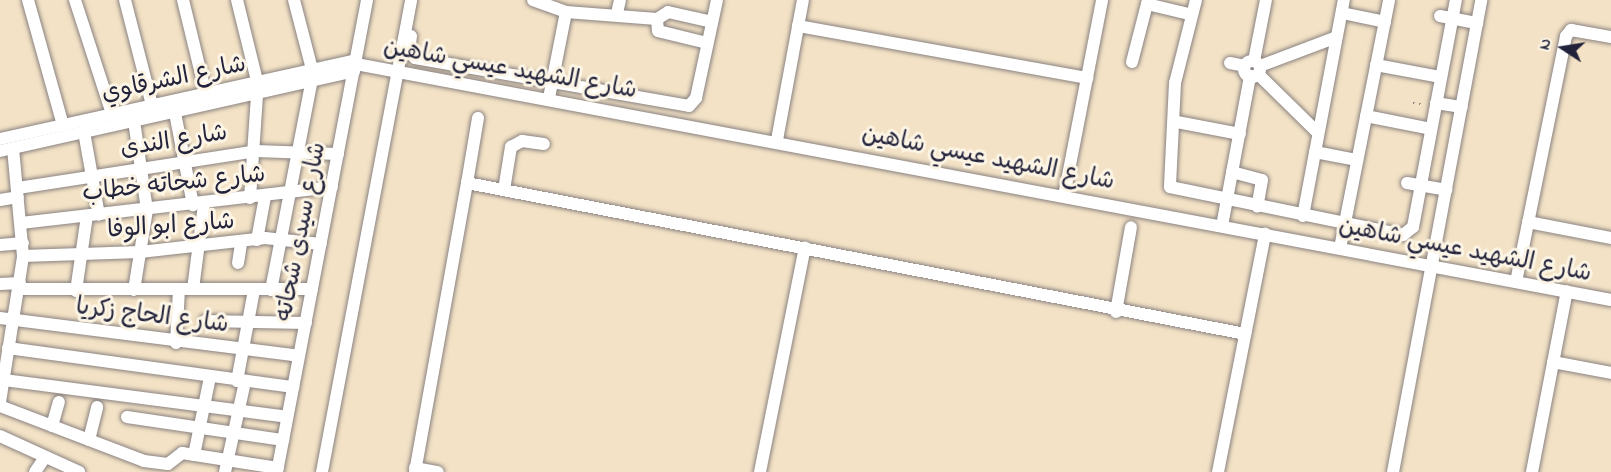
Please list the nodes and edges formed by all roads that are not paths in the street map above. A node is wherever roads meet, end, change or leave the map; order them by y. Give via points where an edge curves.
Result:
1 (28, 0) edge
2 (75, 0) edge
3 (125, 0) edge
4 (183, 0) edge
5 (237, 0) edge
6 (294, 0) edge
7 (367, 0) edge
8 (411, 0) edge
9 (419, 0) edge
10 (533, 0) edge
11 (717, 0) edge
12 (803, 0) edge
13 (1102, 0) edge
14 (1196, 0) edge
15 (1252, 0) edge
16 (1344, 0) edge
17 (1389, 0) edge
18 (1456, 0) edge
19 (1482, 0) edge
20 (1265, 1) edge
21 (1147, 2) edge
22 (618, 6) edge
23 (566, 12) junction
24 (1342, 13) junction
25 (1189, 14) junction
26 (1446, 17) junction
27 (657, 19) junction
28 (712, 22) junction
29 (1385, 22) junction
30 (1477, 23) junction
31 (798, 26) junction
32 (1334, 38) junction
33 (1611, 38) edge
34 (707, 43) junction
35 (1132, 62) dead end
36 (1230, 63) dead end
37 (355, 65) junction
38 (1376, 65) junction
39 (1253, 69) junction
40 (398, 70) junction
41 (312, 75) junction
42 (1441, 77) junction
43 (1087, 78) junction
44 (552, 81) junction
45 (258, 89) junction
46 (206, 94) junction
47 (549, 98) junction
48 (1436, 103) junction
49 (152, 105) junction
50 (1462, 107) junction
51 (175, 112) junction
52 (112, 114) junction
53 (1366, 116) junction
54 (478, 118) dead end
55 (134, 121) junction
56 (1177, 122) junction
57 (63, 125) junction
58 (87, 128) junction
59 (1431, 129) junction
60 (1316, 131) junction
61 (1240, 134) junction
62 (0, 140) edge
63 (777, 140) junction
64 (544, 144) dead end
65 (13, 149) junction
66 (298, 150) junction
67 (256, 151) junction
68 (1315, 152) junction
69 (338, 154) junction
70 (187, 159) junction
71 (1357, 160) junction
72 (143, 168) junction
73 (1232, 172) junction
74 (92, 176) junction
75 (467, 183) junction
76 (1407, 183) dead end
77 (332, 186) junction
78 (1420, 186) junction
79 (504, 190) junction
80 (1446, 190) junction
81 (18, 193) junction
82 (290, 194) junction
83 (1064, 196) junction
84 (265, 197) junction
85 (250, 198) junction
86 (0, 200) edge
87 (1227, 201) junction
88 (198, 204) junction
89 (1257, 207) junction
90 (147, 210) junction
91 (93, 216) junction
92 (1303, 216) junction
93 (1528, 222) junction
94 (21, 223) junction
95 (1345, 224) junction
96 (1222, 226) junction
97 (1131, 227) dead end
98 (1265, 234) junction
99 (1611, 238) edge
100 (258, 240) junction
101 (281, 240) junction
102 (23, 243) junction
103 (240, 244) junction
104 (321, 244) junction
105 (0, 245) edge
106 (198, 247) junction
107 (805, 247) junction
108 (1340, 248) junction
109 (140, 252) junction
110 (82, 253) junction
111 (23, 256) junction
112 (238, 263) dead end
113 (1432, 266) junction
114 (1516, 282) junction
115 (0, 285) edge
116 (19, 286) junction
117 (178, 289) junction
118 (193, 289) junction
119 (312, 289) junction
120 (134, 290) junction
121 (254, 290) junction
122 (271, 290) junction
123 (76, 291) junction
124 (1567, 291) junction
125 (1611, 300) edge
126 (1116, 312) junction
127 (6, 319) edge
128 (248, 320) junction
129 (205, 321) dead end
130 (306, 323) junction
131 (1245, 334) junction
132 (176, 343) junction
133 (8, 348) junction
134 (243, 350) junction
135 (299, 356) junction
136 (1553, 362) junction
137 (1611, 373) edge
138 (210, 377) junction
139 (241, 381) junction
140 (2, 382) edge
141 (293, 387) junction
142 (59, 402) dead end
143 (0, 404) edge
144 (204, 405) junction
145 (97, 407) dead end
146 (239, 410) junction
147 (127, 417) dead end
148 (287, 417) junction
149 (52, 426) junction
150 (200, 428) junction
151 (234, 433) junction
152 (0, 436) edge
153 (89, 440) junction
154 (283, 440) junction
155 (194, 455) junction
156 (45, 457) junction
157 (227, 466) edge
158 (171, 468) edge
159 (277, 470) edge
160 (415, 470) edge
161 (35, 472) edge
162 (80, 472) edge
163 (322, 472) edge
164 (438, 472) edge
165 (760, 472) edge
166 (1218, 472) edge
167 (1393, 472) edge
168 (1532, 472) edge

1 - 57 street
2 - 52 street
3 - 49 street
4 - 46 street
5 - 45 street
6 - 41 street
7 - 37 street, شارع سيدى شحاته
8 - 40 street
9 - 44 street via 411,55
10 - 23 street
11 - 28 street
12 - 31 street
13 - 43 street
14 - 25 street
15 - 20 street
16 - 24 street
17 - 29 street
18 - 26 street
19 - 30 street
20 - 39 street
21 - 25 street
21 - 35 street
22 - 23 street
22 - 27 street
23 - 44 street
24 - 29 street
24 - 32 street
25 - 56 street via 1175,83
26 - 30 street
26 - 42 street
27 - 28 street via 668,12
27 - 34 street via 658,31
28 - 34 street
29 - 38 street
30 - 50 street
31 - 43 street
31 - 63 street
32 - 39 street
32 - 60 street
33 - 93 street via 1567,33
34 - 44 street via 696,98 689,106
36 - 39 street
37 - 40 street, شارع الشهيد عيسي شاهين
37 - 41 street, شارع الشرقاوي
37 - 69 street, شارع سيدى شحاته
38 - 42 street
38 - 53 street
39 - 60 street
39 - 61 street
40 - 47 street, شارع الشهيد عيسي شاهين
40 - 163 street
41 - 45 street, شارع الشرقاوي
41 - 66 street
42 - 48 street
43 - 83 street
44 - 47 street
45 - 46 street, شارع الشرقاوي
45 - 51 street, شارع الشرقاوي
45 - 67 street
46 - 49 street, شارع الشرقاوي
47 - 63 street, شارع الشهيد عيسي شاهين
48 - 50 street
48 - 59 street
49 - 52 street, شارع الشرقاوي
50 - 80 street
51 - 55 street, شارع الشرقاوي
51 - 70 street
52 - 58 street, شارع الشرقاوي
53 - 59 street
53 - 71 street
54 - 75 street
55 - 58 street, شارع الشرقاوي
55 - 72 street
56 - 61 street
56 - 87 street via 1170,187
57 - 58 street, شارع الشرقاوي
57 - 62 street, شارع الشرقاوي
58 - 65 street, شارع الشرقاوي
58 - 74 street
59 - 78 street
60 - 68 street
61 - 73 street
62 - 65 street, شارع الشرقاوي
63 - 83 street, شارع الشهيد عيسي شاهين
64 - 79 street via 522,141 511,147
65 - 81 street
66 - 67 street, شارع الندى
66 - 69 street, شارع الندى
66 - 82 street
67 - 70 street, شارع الندى
67 - 85 street
68 - 71 street
68 - 92 street
69 - 77 street, شارع سيدى شحاته
70 - 72 street, شارع الندى
70 - 88 street
71 - 95 street
72 - 74 street, شارع الندى
72 - 90 street
73 - 87 street
73 - 89 street via 1262,180
74 - 81 street, شارع الندى
74 - 91 street
75 - 79 street
75 - 160 street
76 - 78 street
77 - 82 street, شارع شحاته خطاب
77 - 104 street, شارع سيدى شحاته
78 - 80 street
78 - 95 street via 1406,235
79 - 107 street
80 - 113 street
81 - 86 street, شارع الندى
81 - 94 street
82 - 84 street, شارع شحاته خطاب
82 - 101 street
83 - 96 street, شارع الشهيد عيسي شاهين
84 - 85 street, شارع شحاته خطاب
84 - 100 street
85 - 88 street, شارع شحاته خطاب
87 - 89 street
87 - 96 street
88 - 90 street, شارع شحاته خطاب
88 - 106 street
89 - 92 street
90 - 91 street, شارع شحاته خطاب
90 - 109 street
91 - 94 street, شارع شحاته خطاب
91 - 110 street
92 - 95 street
93 - 99 street
93 - 114 street
94 - 102 street
95 - 108 street
96 - 98 street, شارع الشهيد عيسي شاهين
97 - 126 street
98 - 108 street, شارع الشهيد عيسي شاهين
98 - 131 street
100 - 101 street, شارع ابو الوفا
100 - 103 street, شارع ابو الوفا
101 - 104 street, شارع ابو الوفا
101 - 122 street
102 - 105 street
102 - 111 street
103 - 106 street, شارع ابو الوفا
103 - 112 street
104 - 119 street, شارع سيدى شحاته
106 - 109 street, شارع ابو الوفا
106 - 118 street
107 - 126 street
107 - 165 street
108 - 113 street, شارع الشهيد عيسي شاهين
109 - 110 street, شارع ابو الوفا
109 - 120 street
110 - 111 street, شارع ابو الوفا
110 - 123 street
111 - 116 street
113 - 114 street, شارع الشهيد عيسي شاهين
113 - 167 street
114 - 124 street, شارع الشهيد عيسي شاهين
115 - 116 street
116 - 123 street
116 - 127 street
117 - 118 street
117 - 120 street
117 - 132 street
118 - 121 street
119 - 122 street
119 - 130 street, شارع سيدى شحاته
120 - 123 street
121 - 122 street
121 - 128 street
124 - 125 street, شارع الشهيد عيسي شاهين
124 - 136 street
126 - 131 street
127 - 132 street, شارع الحاج زكريا
127 - 133 street
128 - 129 street
128 - 130 street
128 - 134 street
130 - 135 street, شارع سيدى شحاته
131 - 166 street
132 - 134 street, شارع الحاج زكريا
133 - 138 street
133 - 140 street
134 - 135 street, شارع الحاج زكريا
134 - 139 street
135 - 141 street, شارع سيدى شحاته
136 - 137 street
136 - 168 street
138 - 139 street
138 - 144 street
139 - 141 street
139 - 146 street
140 - 143 street
140 - 144 street
141 - 148 street, شارع سيدى شحاته
142 - 149 street
143 - 149 street
144 - 146 street
144 - 150 street
145 - 153 street
146 - 148 street
146 - 151 street
147 - 150 street
148 - 154 street, شارع سيدى شحاته
149 - 153 street
150 - 151 street
150 - 155 street
151 - 154 street
151 - 157 street
152 - 156 street
153 - 158 street
154 - 159 street, شارع سيدى شحاته
155 - 157 street
155 - 158 street via 180,453
156 - 161 street
156 - 162 street
157 - 159 street
160 - 164 street

